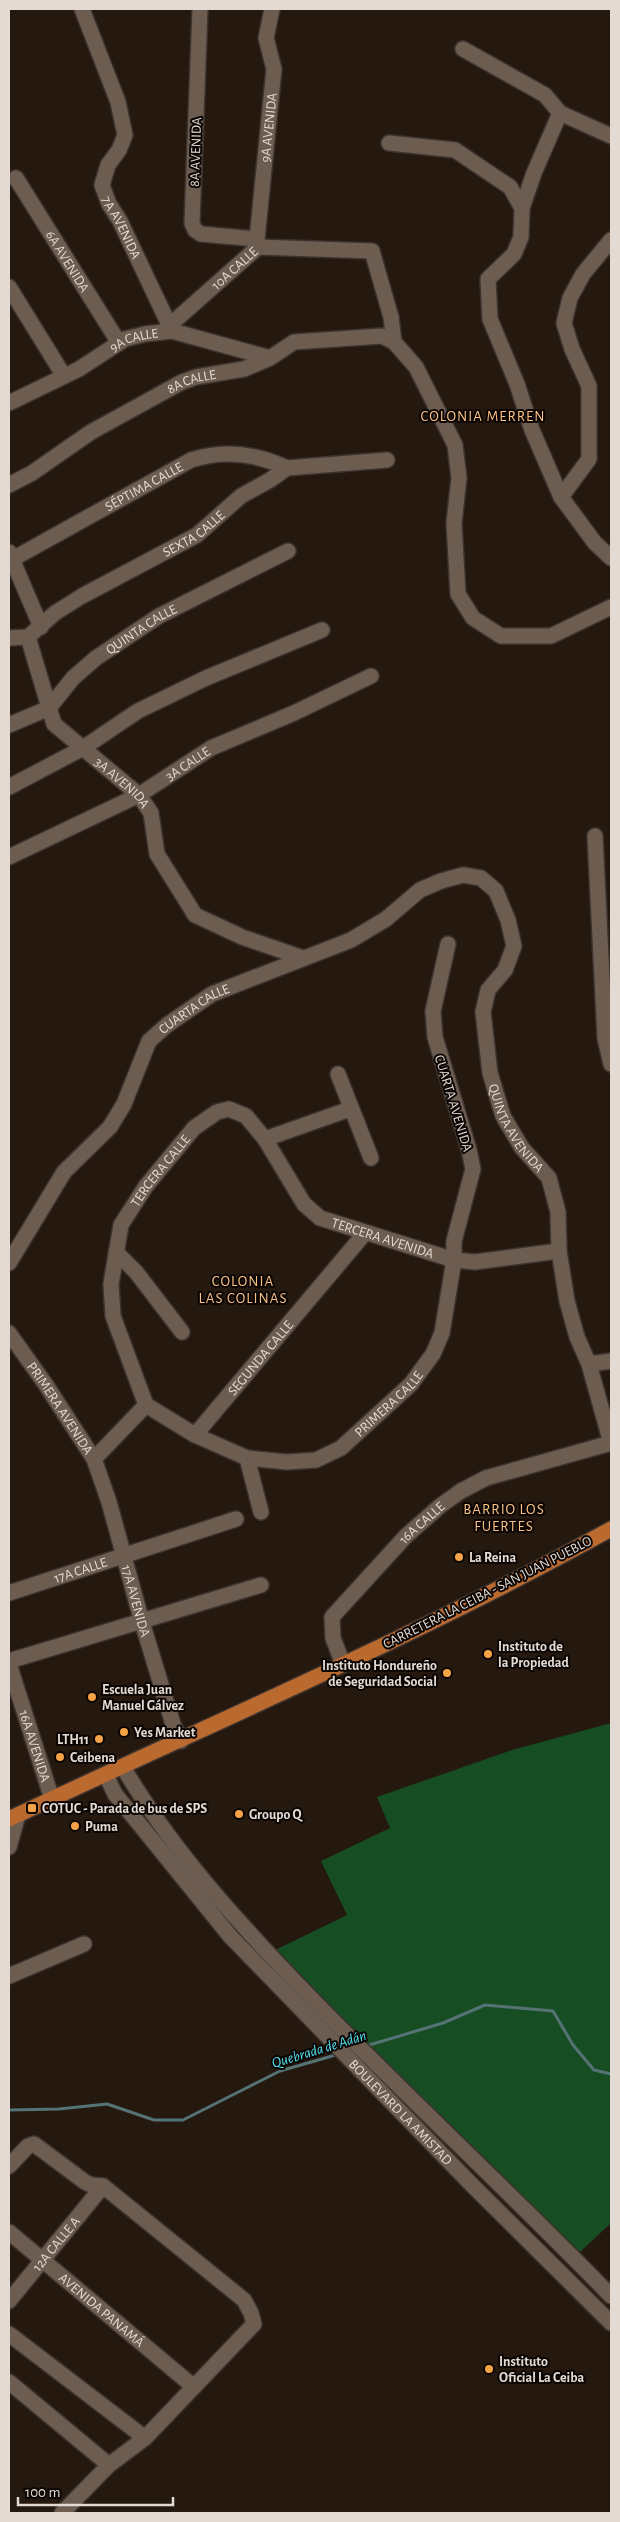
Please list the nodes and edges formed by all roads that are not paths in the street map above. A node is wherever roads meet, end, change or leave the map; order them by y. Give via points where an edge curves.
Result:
1 (82, 9) edge
2 (200, 9) edge
3 (272, 9) edge
4 (463, 49) dead end
5 (560, 113) junction
6 (611, 136) edge
7 (389, 143) dead end
8 (16, 178) dead end
9 (522, 208) junction
10 (611, 240) edge
11 (258, 243) junction
12 (9, 287) edge
13 (171, 328) junction
14 (394, 342) junction
15 (119, 343) junction
16 (270, 358) junction
17 (64, 376) junction
18 (9, 403) edge
19 (387, 460) dead end
20 (287, 468) junction
21 (9, 485) edge
22 (561, 497) junction
23 (288, 551) dead end
24 (10, 558) edge
25 (611, 558) edge
26 (611, 607) edge
27 (41, 627) junction
28 (322, 630) dead end
29 (28, 637) junction
30 (9, 638) edge
31 (371, 676) dead end
32 (49, 708) junction
33 (9, 725) edge
34 (83, 748) junction
35 (9, 787) edge
36 (139, 795) junction
37 (595, 836) dead end
38 (9, 858) edge
39 (481, 878) joint
40 (448, 944) dead end
41 (303, 958) junction
42 (611, 1064) edge
43 (338, 1074) dead end
44 (229, 1109) joint
45 (350, 1109) junction
46 (265, 1139) junction
47 (370, 1158) dead end
48 (365, 1233) junction
49 (559, 1251) junction
50 (116, 1252) junction
51 (454, 1260) junction
52 (9, 1263) edge
53 (182, 1332) dead end
54 (9, 1334) edge
55 (611, 1361) edge
56 (589, 1364) junction
57 (146, 1405) junction
58 (195, 1435) junction
59 (611, 1443) edge
60 (246, 1458) junction
61 (94, 1459) junction
62 (261, 1512) dead end
63 (236, 1519) dead end
64 (611, 1529) edge
65 (124, 1555) junction
66 (261, 1586) dead end
67 (9, 1593) edge
68 (142, 1622) junction
69 (9, 1663) edge
70 (343, 1664) junction
71 (181, 1741) junction
72 (123, 1767) junction
73 (106, 1775) junction
74 (52, 1799) junction
75 (13, 1817) edge
76 (9, 1847) edge
77 (84, 1944) dead end
78 (9, 1976) edge
79 (9, 2166) edge
80 (103, 2186) junction
81 (9, 2232) edge
82 (42, 2261) junction
83 (611, 2296) edge
84 (9, 2301) edge
85 (611, 2323) edge
86 (9, 2334) edge
87 (9, 2382) edge
88 (194, 2387) junction
89 (145, 2438) junction
90 (109, 2465) junction
91 (62, 2513) edge

1 - 13 street, 7A AVENIDA via 118,102 124,135 119,150 108,165 102,185
2 - 11 street, 8A AVENIDA via 192,223 194,230 201,234
3 - 11 street, 9A AVENIDA via 266,38 274,69
4 - 5 street via 545,95
5 - 6 street
5 - 9 street
7 - 9 street via 455,150 510,187
8 - 15 street, 6A AVENIDA
9 - 22 street via 521,237 514,254 488,279 490,319
10 - 22 street via 583,274 570,298 564,323 589,386 589,459
11 - 13 street, 10A CALLE
11 - 14 street, 10A CALLE via 372,251 391,317
12 - 17 street
13 - 15 street, 9A CALLE
13 - 16 street, 9A CALLE
14 - 16 street, 8A CALLE via 382,336 294,342
14 - 26 street via 416,367 455,445 458,478 454,524 458,594 473,618 501,636 550,636
15 - 17 street, 9A CALLE
16 - 21 street, 8A CALLE via 244,369 182,382 91,432
17 - 18 street, 9A CALLE
19 - 20 street, SEXTA CALLE
20 - 24 street, SÉPTIMA CALLE via 267,458 236,453 208,454 191,460
20 - 27 street, SEXTA CALLE via 241,496 197,535 82,596 55,613
22 - 25 street
23 - 32 street, QUINTA CALLE via 159,616 78,673
24 - 27 street
27 - 29 street, SEXTA CALLE
28 - 34 street via 206,678 146,707
29 - 30 street
29 - 32 street, 3A AVENIDA
31 - 36 street, 3A CALLE via 212,748
32 - 33 street, QUINTA CALLE
32 - 34 street, 3A AVENIDA via 54,724
34 - 35 street
34 - 36 street, 3A AVENIDA
36 - 38 street, 3A CALLE
36 - 41 street, 3A AVENIDA via 151,813 157,854 195,915 242,937
37 - 42 street via 605,1038
39 - 41 street, CUARTA CALLE via 463,874 440,881 420,890 386,919 351,940
39 - 49 street, QUINTA AVENIDA via 496,891 514,946 505,970 488,990 483,1012 490,1073 503,1116 522,1148 549,1178 558,1212
40 - 51 street, CUARTA AVENIDA via 434,1011 435,1037 473,1169 454,1240
41 - 52 street, CUARTA CALLE via 212,994 149,1041 124,1104 110,1127 64,1172
43 - 45 street
44 - 46 street, TERCERA AVENIDA via 246,1116
44 - 50 street, TERCERA CALLE via 217,1112 194,1128 146,1186 121,1225
45 - 46 street
45 - 47 street
46 - 48 street, TERCERA AVENIDA via 304,1204 320,1218
48 - 51 street, TERCERA AVENIDA
48 - 58 street, SEGUNDA CALLE
49 - 51 street, TERCERA AVENIDA via 475,1262
49 - 56 street, QUINTA AVENIDA via 567,1302
50 - 53 street via 136,1272
50 - 57 street, TERCERA CALLE via 111,1284 113,1316
51 - 60 street, PRIMERA CALLE via 442,1333 433,1354 411,1384 378,1417 342,1448 316,1460 287,1462
54 - 61 street, PRIMERA AVENIDA
55 - 56 street
56 - 59 street, QUINTA AVENIDA
57 - 58 street, PRIMERA CALLE
57 - 61 street
58 - 60 street, PRIMERA CALLE
59 - 70 street, 16A CALLE via 486,1478 440,1506 406,1536 332,1617 334,1638
60 - 62 street
61 - 65 street, 17A AVENIDA
63 - 65 street, 17A CALLE
64 - 70 main road, CARRETERA LA CEIBA - SAN JUAN PUEBLO via 567,1554
65 - 67 street, 17A CALLE
65 - 68 street, 17A AVENIDA
66 - 68 street
68 - 69 street
68 - 71 street, 17A AVENIDA
69 - 74 street, 16A AVENIDA
70 - 71 main road, CARRETERA LA CEIBA - SAN JUAN PUEBLO
71 - 72 main road, CARRETERA LA CEIBA - SAN JUAN PUEBLO
72 - 73 main road, CARRETERA LA CEIBA - SAN JUAN PUEBLO
72 - 83 street, BOULEVARD LA AMISTAD via 165,1830 243,1928 351,2040
73 - 74 main road, CARRETERA LA CEIBA - SAN JUAN PUEBLO
73 - 85 street, BOULEVARD LA AMISTAD via 115,1794 230,1936 348,2060
74 - 75 main road, CARRETERA LA CEIBA - SAN JUAN PUEBLO
75 - 76 street
77 - 78 street
79 - 80 street via 34,2144 85,2182
80 - 82 street, 12A CALLE A
80 - 88 street via 244,2300 252,2313 254,2324
81 - 82 street, AVENIDA PANAMÁ
82 - 84 street, 12A CALLE A
82 - 88 street, AVENIDA PANAMÁ
86 - 89 street
87 - 90 street
88 - 89 street
89 - 90 street
90 - 91 street

